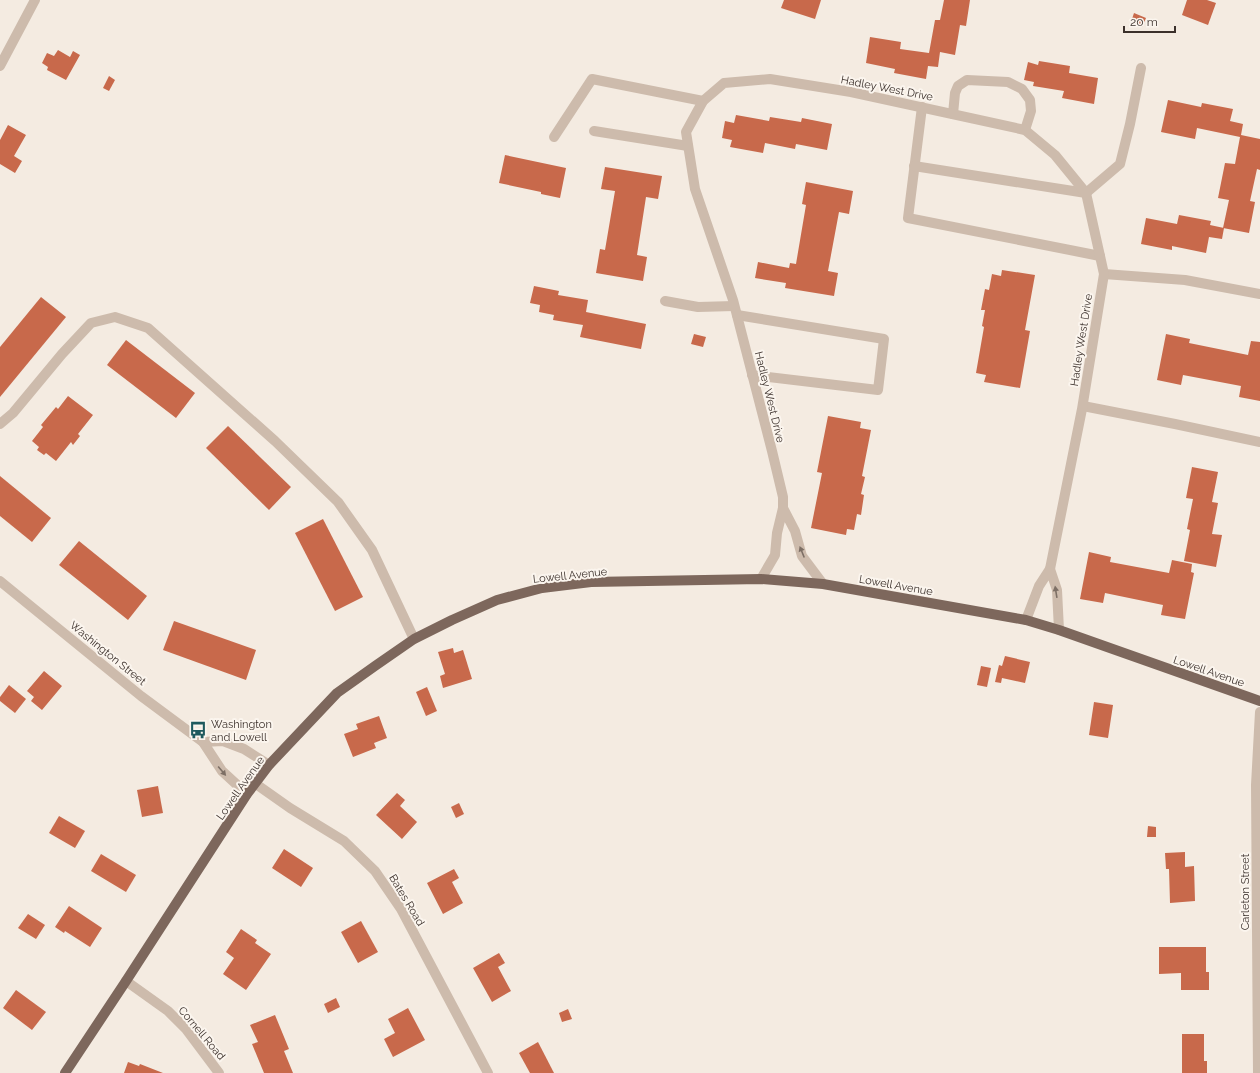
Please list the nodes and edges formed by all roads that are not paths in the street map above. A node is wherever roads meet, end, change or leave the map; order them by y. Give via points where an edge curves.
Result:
1 (35, 0) edge
2 (0, 66) edge
3 (1141, 68) dead end
4 (703, 101) junction
5 (922, 107) junction
6 (952, 114) junction
7 (1025, 130) junction
8 (594, 131) dead end
9 (554, 137) dead end
10 (688, 146) junction
11 (914, 166) junction
12 (1086, 193) junction
13 (1100, 256) junction
14 (1104, 274) junction
15 (1260, 294) edge
16 (665, 301) dead end
17 (736, 311) junction
18 (752, 375) junction
19 (1083, 406) junction
20 (0, 424) edge
21 (1260, 442) edge
22 (783, 508) junction
23 (1050, 569) junction
24 (761, 579) junction
25 (0, 581) edge
26 (823, 584) junction
27 (1026, 620) junction
28 (1059, 630) junction
29 (414, 639) junction
30 (1260, 701) edge
31 (1260, 712) edge
32 (203, 742) junction
33 (269, 766) junction
34 (256, 784) junction
35 (247, 794) junction
36 (126, 982) junction
37 (65, 1073) edge
38 (219, 1073) edge
39 (488, 1073) edge
40 (1258, 1073) edge

1 - 2 street
3 - 12 street via 1120,164
4 - 5 street, Hadley West Drive via 724,83 770,79
4 - 9 street via 592,79
4 - 10 street, Hadley West Drive via 686,132
5 - 6 street, Hadley West Drive
5 - 11 street
6 - 7 street, Hadley West Drive
6 - 7 street via 958,86 967,80 1008,82 1022,89 1030,100 1031,111
7 - 12 street, Hadley West Drive via 1055,155
8 - 10 street
10 - 17 street, Hadley West Drive via 695,189
11 - 12 street
11 - 13 street via 908,218
12 - 13 street, Hadley West Drive
13 - 14 street, Hadley West Drive
14 - 15 street via 1185,280
14 - 19 street, Hadley West Drive
16 - 17 street
17 - 18 street, Hadley West Drive
17 - 18 street via 884,339 878,390
18 - 22 street, Hadley West Drive via 783,497
19 - 21 street
19 - 23 street, Hadley West Drive
20 - 29 street via 13,413 91,323 115,317 148,328 275,441 338,502 372,550
22 - 24 street, Hadley West Drive via 775,555
26 -> 22 street, Hadley West Drive via 802,556 795,531
23 - 27 street, Hadley West Drive via 1039,586
28 -> 23 street, Hadley West Drive via 1057,590
24 - 26 main road, Lowell Avenue
24 - 29 main road, Lowell Avenue via 591,582 542,588 497,600
25 - 32 street, Washington Street via 141,696
26 - 27 main road, Lowell Avenue
27 - 28 main road, Lowell Avenue
28 - 30 main road, Lowell Avenue
29 - 33 main road, Lowell Avenue via 337,694
31 - 40 street, Carleton Street via 1256,785
32 - 33 street via 223,741 244,749
32 -> 35 street, Washington Street via 222,771
33 - 34 main road, Lowell Avenue
34 - 35 main road, Lowell Avenue
34 - 39 street, Bates Road via 344,841 375,871 401,909
35 - 36 main road, Lowell Avenue
36 - 37 main road, Lowell Avenue
36 - 38 street, Cornell Road via 168,1011 194,1039

